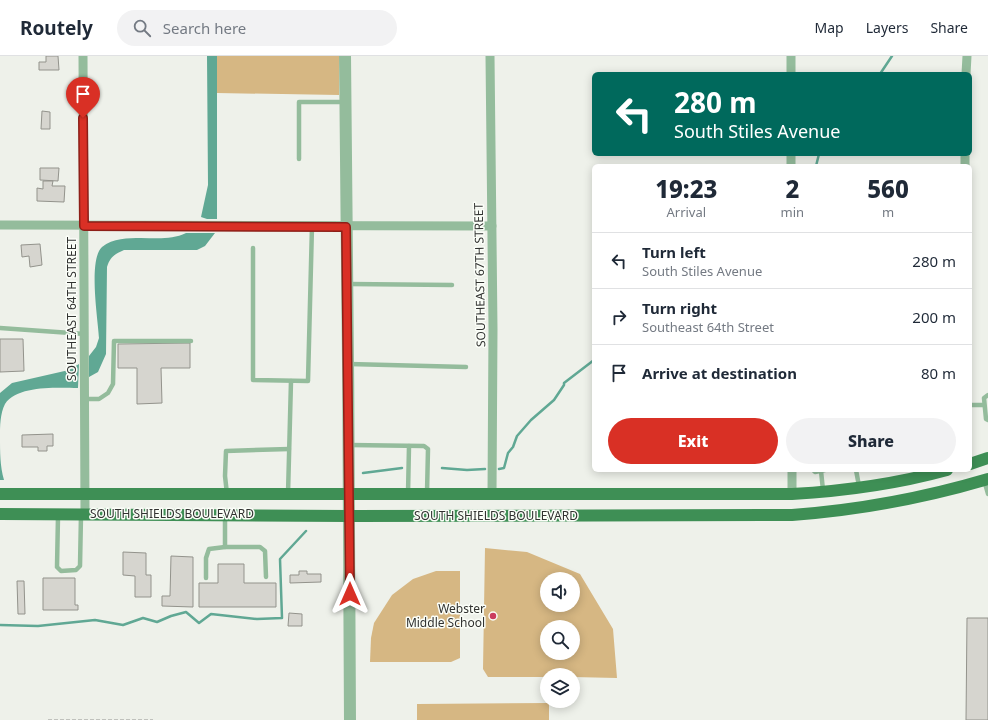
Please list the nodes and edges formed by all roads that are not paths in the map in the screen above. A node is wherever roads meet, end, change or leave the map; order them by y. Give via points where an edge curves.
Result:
1 (83, 56) edge
2 (345, 56) edge
3 (490, 56) edge
4 (791, 56) edge
5 (967, 56) edge
6 (791, 72) edge
7 (966, 72) edge
8 (346, 102) junction
9 (299, 159) dead end
10 (0, 226) edge
11 (84, 226) junction
12 (312, 226) junction
13 (492, 226) junction
14 (346, 227) junction
15 (253, 248) dead end
16 (347, 284) junction
17 (452, 285) dead end
18 (0, 328) edge
19 (85, 334) junction
20 (192, 341) dead end
21 (347, 364) junction
22 (466, 367) dead end
23 (291, 381) junction
24 (988, 395) edge
25 (85, 399) junction
26 (972, 405) edge
27 (984, 405) junction
28 (988, 420) edge
29 (349, 445) junction
30 (409, 446) junction
31 (289, 449) junction
32 (988, 458) edge
33 (972, 463) edge
34 (792, 472) edge
35 (823, 472) edge
36 (856, 472) edge
37 (937, 472) edge
38 (986, 480) edge
39 (859, 488) junction
40 (823, 492) junction
41 (0, 494) edge
42 (85, 494) junction
43 (227, 494) junction
44 (288, 494) junction
45 (350, 494) junction
46 (408, 494) junction
47 (427, 494) junction
48 (492, 494) junction
49 (792, 494) junction
50 (988, 494) edge
51 (0, 514) edge
52 (58, 514) junction
53 (83, 514) junction
54 (224, 514) junction
55 (350, 516) junction
56 (225, 547) junction
57 (266, 577) dead end
58 (206, 578) dead end
59 (350, 720) edge

1 - 11 street, SOUTHEAST 64TH STREET
2 - 8 street
3 - 13 street, SOUTHEAST 67TH STREET
4 - 6 street
5 - 7 street
8 - 9 lane via 299,102
8 - 14 street
10 - 11 street
11 - 12 street
11 - 19 street, SOUTHEAST 64TH STREET
12 - 14 street
12 - 23 lane via 308,381
13 - 14 street
13 - 48 street, SOUTHEAST 67TH STREET
14 - 16 street
15 - 23 lane via 253,380
16 - 17 lane
16 - 21 street
18 - 19 lane
19 - 25 street, SOUTHEAST 64TH STREET
20 - 25 lane via 114,341 113,384 108,393 99,399
21 - 22 lane
21 - 29 street
23 - 31 lane
24 - 27 lane via 984,398
25 - 42 street, SOUTHEAST 64TH STREET
26 - 27 lane
27 - 28 lane
29 - 30 lane
29 - 45 street
30 - 46 lane
30 - 47 lane via 424,446 428,449
31 - 43 lane via 226,451
31 - 44 lane
32 - 33 main road
34 - 49 street
35 - 40 lane
36 - 39 lane
37 - 39 main road, SOUTH SHIELDS BOULEVARD
38 - 50 lane
38 - 55 main road, SOUTH SHIELDS BOULEVARD via 903,501 792,515
39 - 40 main road, SOUTH SHIELDS BOULEVARD
40 - 49 main road, SOUTH SHIELDS BOULEVARD
41 - 42 main road, SOUTH SHIELDS BOULEVARD
42 - 43 main road, SOUTH SHIELDS BOULEVARD
42 - 53 street, SOUTHEAST 64TH STREET
43 - 44 main road, SOUTH SHIELDS BOULEVARD
44 - 45 main road, SOUTH SHIELDS BOULEVARD
45 - 46 main road, SOUTH SHIELDS BOULEVARD
45 - 55 street
46 - 47 main road, SOUTH SHIELDS BOULEVARD
47 - 48 main road, SOUTH SHIELDS BOULEVARD
48 - 49 main road, SOUTH SHIELDS BOULEVARD
51 - 52 main road, SOUTH SHIELDS BOULEVARD
52 - 53 main road, SOUTH SHIELDS BOULEVARD
52 - 53 lane via 58,567 63,571 76,570 80,566
53 - 54 main road, SOUTH SHIELDS BOULEVARD
54 - 55 main road, SOUTH SHIELDS BOULEVARD
54 - 56 lane
55 - 59 street
56 - 57 lane via 264,548
56 - 58 lane via 209,549 206,558

